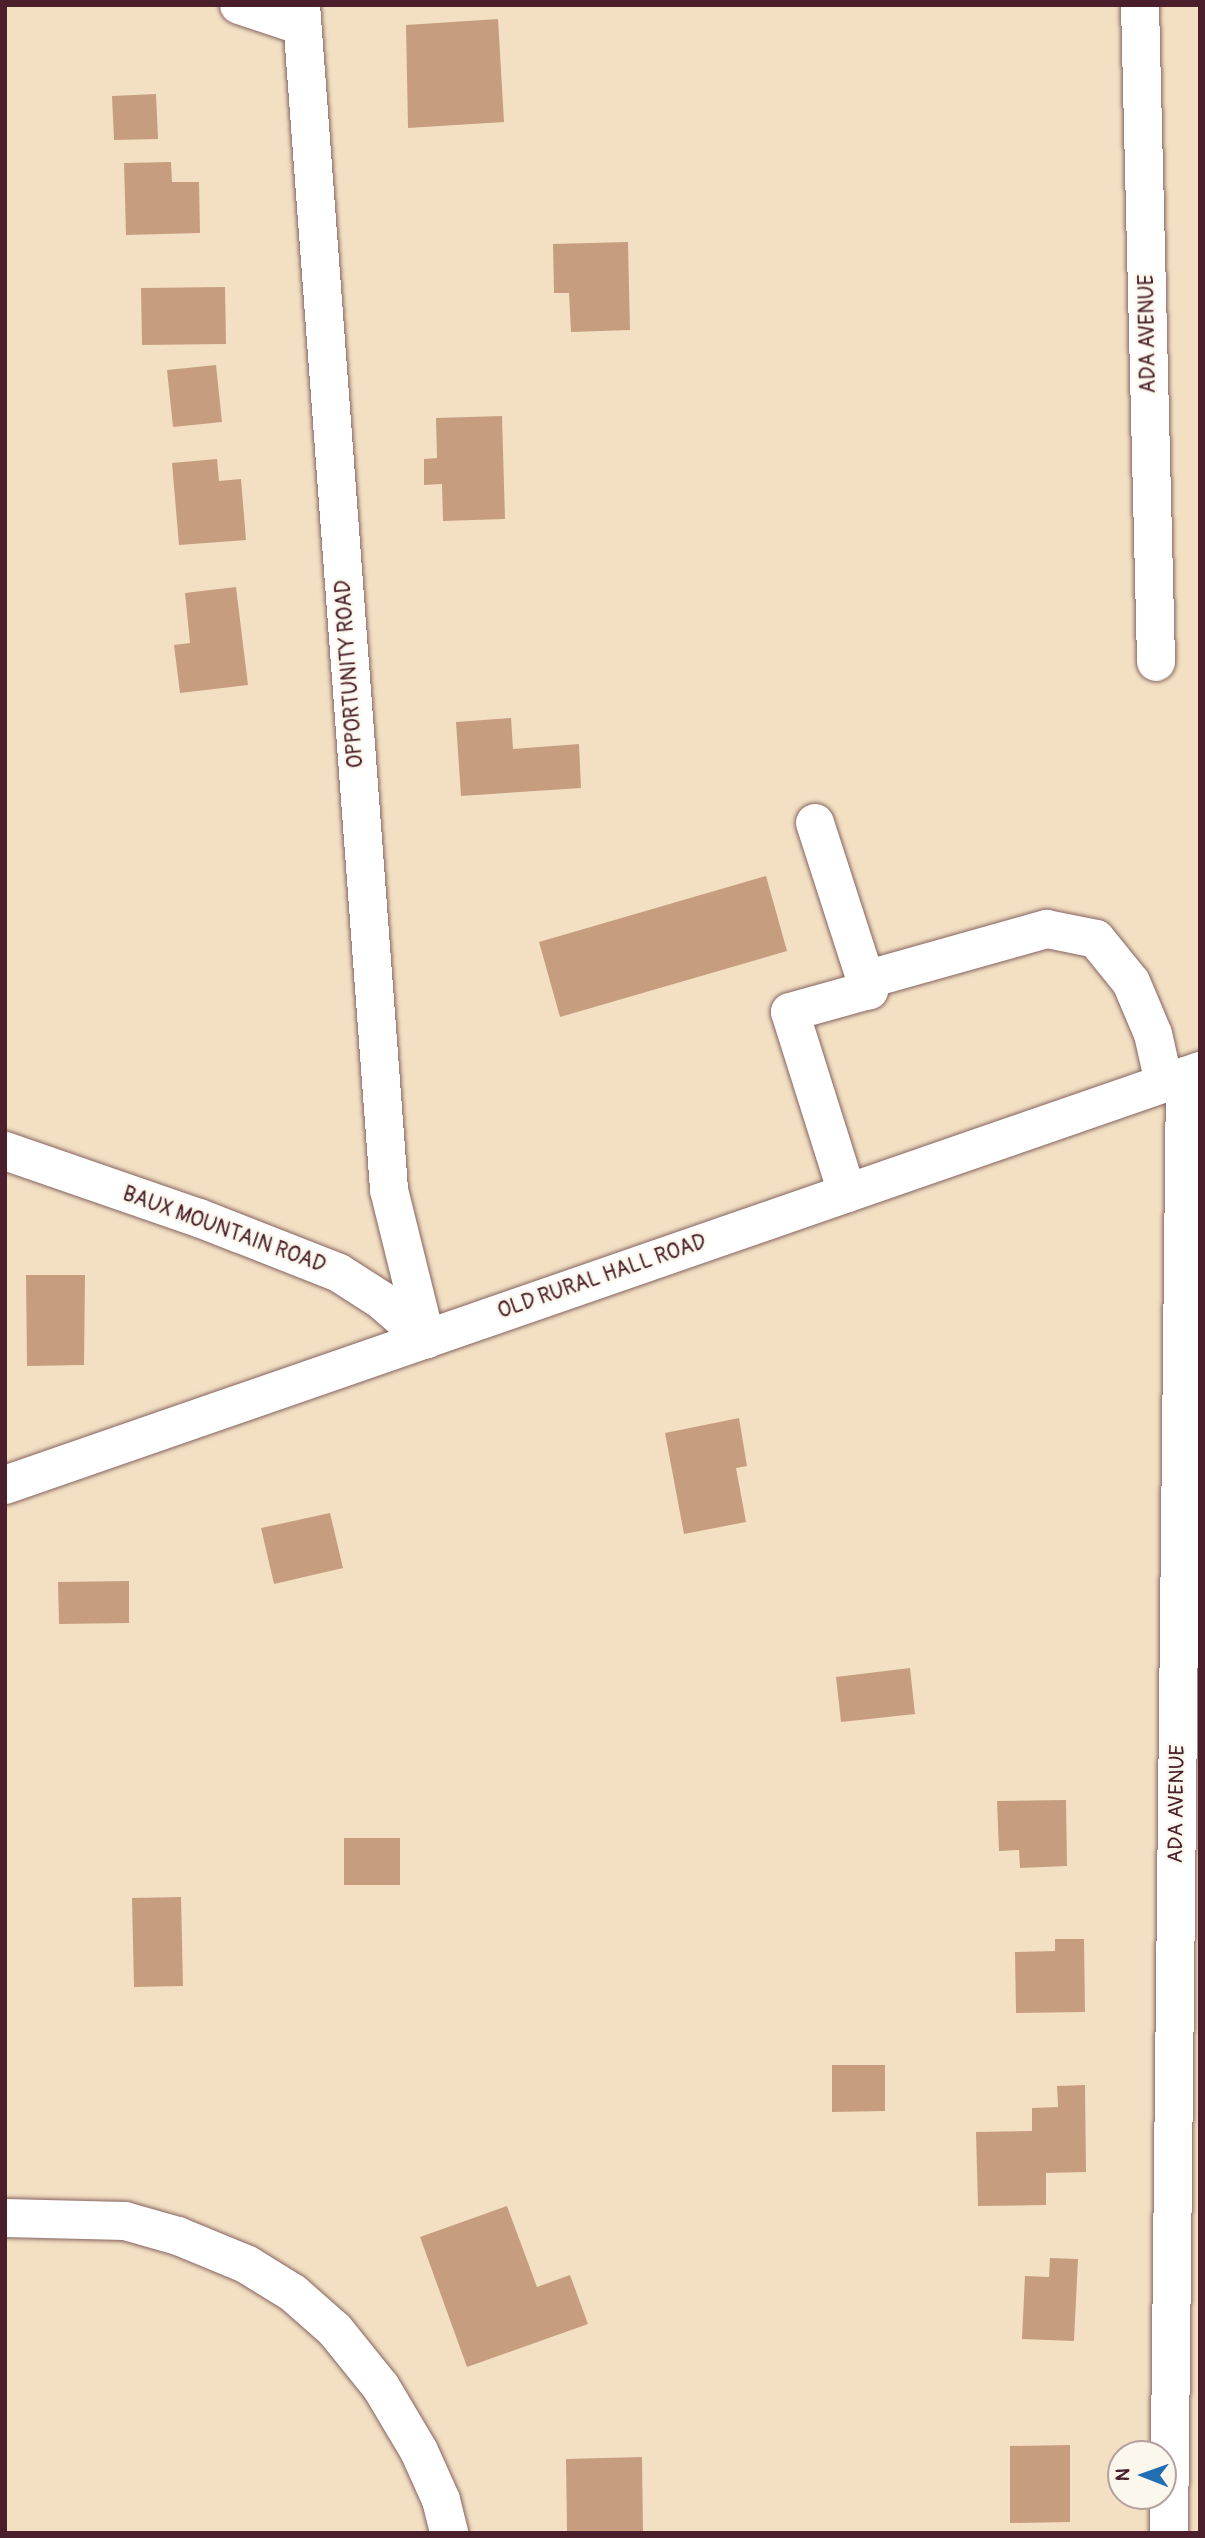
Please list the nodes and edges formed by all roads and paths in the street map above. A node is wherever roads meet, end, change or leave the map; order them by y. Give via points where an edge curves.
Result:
1 (239, 5) edge
2 (1140, 5) edge
3 (301, 15) edge
4 (1156, 662) dead end
5 (816, 823) dead end
6 (866, 980) junction
7 (1183, 1076) edge
8 (5, 1151) edge
9 (847, 1193) junction
10 (426, 1339) junction
11 (5, 1485) edge
12 (5, 2218) edge
13 (449, 2533) edge
14 (1170, 2533) edge

1 - 3 street
2 - 4 street, ADA AVENUE
3 - 10 street, OPPORTUNITY ROAD via 389,1190
5 - 6 street
6 - 7 street, ADA AVENUE via 1047,929 1096,939 1131,982 1153,1034
6 - 9 street via 869,990 790,1012
7 - 9 street, OLD RURAL HALL ROAD
7 - 14 street, ADA AVENUE
8 - 10 street, BAUX MOUNTAIN ROAD via 199,1218 339,1273 382,1300
9 - 10 street, OLD RURAL HALL ROAD
10 - 11 street, OLD RURAL HALL ROAD
12 - 13 street via 125,2221 235,2260 293,2293 335,2330 380,2387 419,2451 441,2500

